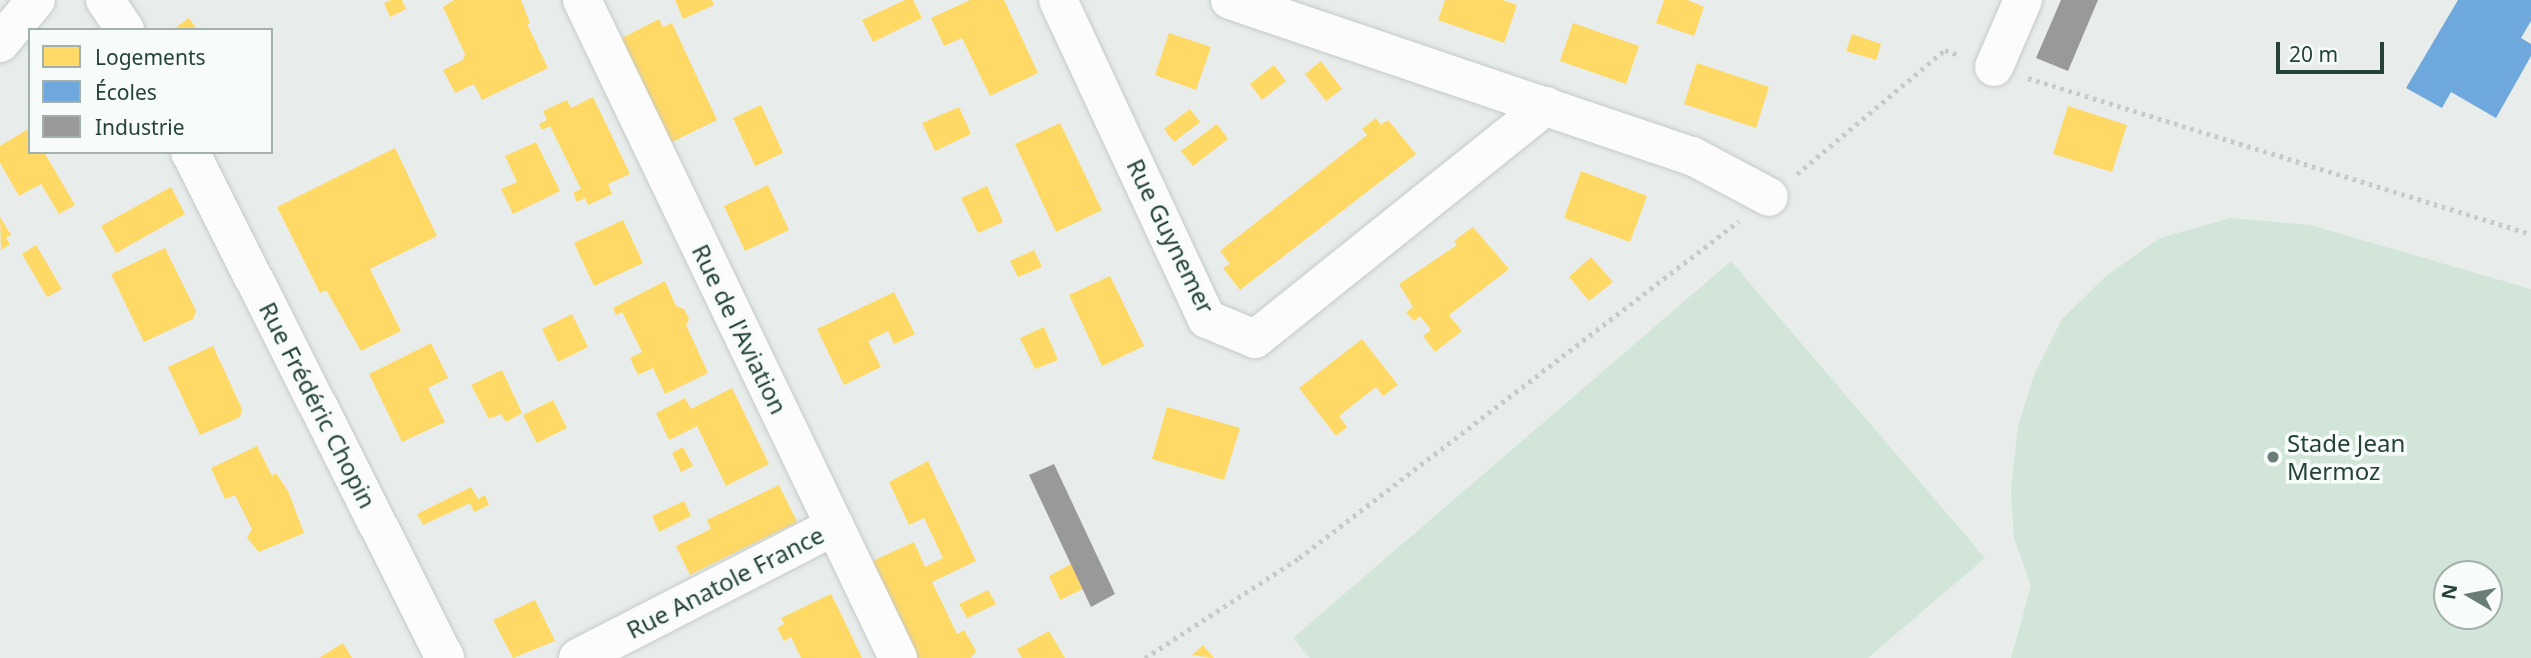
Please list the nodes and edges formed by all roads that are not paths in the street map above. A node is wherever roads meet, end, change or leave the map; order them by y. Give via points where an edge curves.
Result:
1 (36, 0) edge
2 (105, 0) edge
3 (582, 0) edge
4 (1058, 0) edge
5 (1230, 0) edge
6 (2023, 0) edge
7 (124, 28) edge
8 (0, 43) edge
9 (1994, 67) road end
10 (1546, 106) junction
11 (191, 154) edge
12 (1769, 197) road end
13 (835, 526) junction
14 (445, 658) edge
15 (578, 658) edge
16 (898, 658) edge

1 - 8 street
2 - 7 street
3 - 13 street, Rue de l'Aviation
4 - 10 street, Rue Guynemer via 1207,319 1255,339
5 - 10 street
6 - 9 street
10 - 12 street via 1692,156
11 - 14 street, Rue Frédéric Chopin
13 - 15 street, Rue Anatole France
13 - 16 street, Rue de l'Aviation

